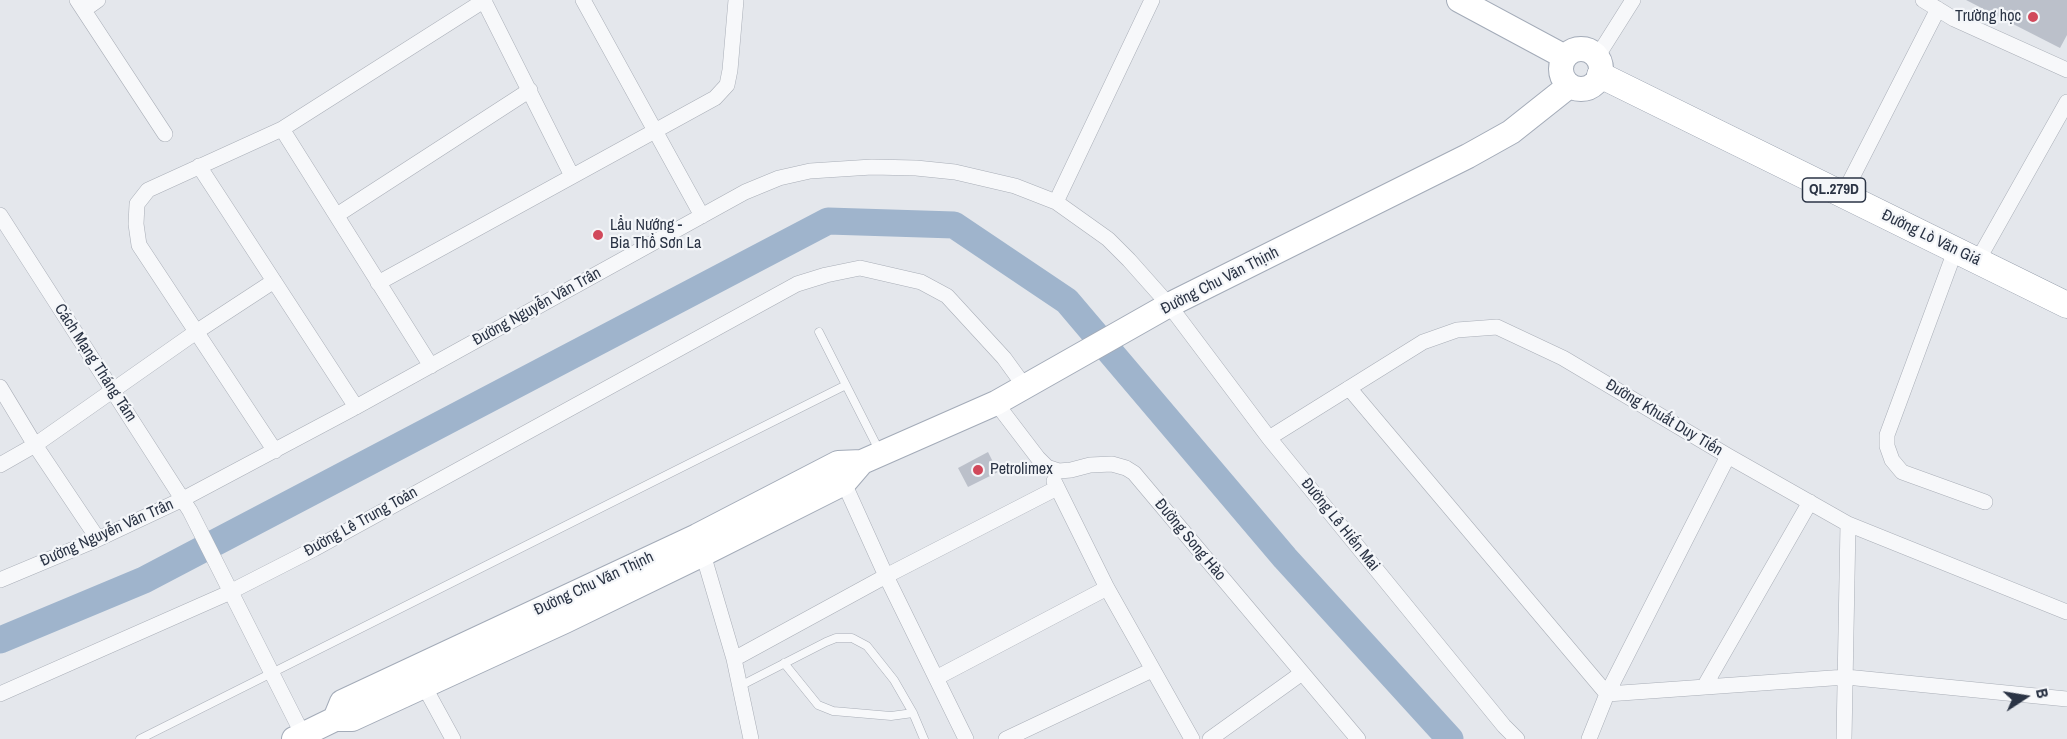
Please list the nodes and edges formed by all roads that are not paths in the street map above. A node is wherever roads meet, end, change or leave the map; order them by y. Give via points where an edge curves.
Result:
1 (98, 0) edge
2 (485, 0) edge
3 (584, 0) edge
4 (736, 0) edge
5 (1152, 0) edge
6 (1633, 0) edge
7 (1923, 0) edge
8 (1463, 1) edge
9 (80, 5) edge
10 (1938, 9) junction
11 (1565, 57) junction
12 (1599, 66) junction
13 (2067, 69) edge
14 (1569, 86) junction
15 (530, 90) junction
16 (2067, 102) edge
17 (282, 129) junction
18 (655, 130) junction
19 (165, 134) dead end
20 (199, 166) junction
21 (573, 176) junction
22 (1843, 195) junction
23 (1056, 202) junction
24 (0, 215) edge
25 (337, 215) junction
26 (702, 216) junction
27 (1967, 255) junction
28 (274, 281) junction
29 (378, 283) junction
30 (2067, 305) edge
31 (1162, 309) junction
32 (196, 332) junction
33 (819, 332) dead end
34 (431, 366) junction
35 (846, 386) junction
36 (0, 387) edge
37 (1024, 387) junction
38 (1349, 388) junction
39 (113, 390) junction
40 (996, 403) junction
41 (356, 407) junction
42 (1269, 438) junction
43 (35, 446) junction
44 (275, 451) junction
45 (1728, 456) junction
46 (871, 458) junction
47 (0, 465) edge
48 (1047, 467) junction
49 (844, 483) junction
50 (1057, 488) junction
51 (1810, 502) junction
52 (1985, 502) dead end
53 (187, 505) junction
54 (1848, 524) junction
55 (98, 539) junction
56 (703, 554) junction
57 (886, 576) junction
58 (0, 580) edge
59 (1107, 588) junction
60 (231, 591) junction
61 (2067, 612) edge
62 (734, 659) junction
63 (784, 663) junction
64 (1152, 670) junction
65 (272, 673) junction
66 (1302, 673) junction
67 (1846, 677) junction
68 (936, 678) junction
69 (424, 686) junction
70 (740, 686) junction
71 (1704, 687) junction
72 (0, 694) edge
73 (1606, 694) junction
74 (2067, 699) edge
75 (913, 713) junction
76 (335, 719) junction
77 (298, 737) edge
78 (140, 739) edge
79 (453, 739) edge
80 (751, 739) edge
81 (924, 739) edge
82 (966, 739) edge
83 (1006, 739) edge
84 (1192, 739) edge
85 (1210, 739) edge
86 (1358, 739) edge
87 (1517, 739) edge
88 (1590, 739) edge
89 (1844, 739) edge

1 - 9 street
2 - 15 street
2 - 17 street
3 - 18 street
4 - 18 street via 727,85 715,98
5 - 23 street
6 - 12 street
7 - 10 street
8 - 11 main road
9 - 19 street
10 - 13 street
10 - 22 street
11 - 12 main road via 1581,49 1593,52
11 - 14 main road via 1561,72
12 - 14 main road via 1598,81 1588,88
12 - 22 highway, Đường Lò Văn Giá / QL.279D
14 - 31 main road, Đường Chu Văn Thịnh via 1511,132 1468,156
15 - 21 street
15 - 25 street
16 - 27 street
17 - 20 street
17 - 25 street
18 - 21 street
18 - 26 street
20 - 28 street
20 - 32 street via 148,190 137,204 136,224 140,245
21 - 29 street
22 - 27 highway, Đường Lò Văn Giá / QL.279D
23 - 26 street, Đường Nguyễn Văn Trân via 1016,186 955,172 872,166 779,178
23 - 31 street, Đường Nguyễn Văn Trân via 1108,239
24 - 39 street, Cách Mạng Tháng Tám
25 - 29 street
26 - 34 street, Đường Nguyễn Văn Trân
27 - 30 highway, Đường Lò Văn Giá / QL.279D
27 - 52 street via 1887,435 1887,446 1902,472
28 - 32 street
28 - 41 street
29 - 34 street
31 - 37 main road, Đường Chu Văn Thịnh
31 - 42 street, Đường Lê Hiến Mai
32 - 39 street
32 - 44 street
33 - 35 lane
34 - 41 street, Đường Nguyễn Văn Trân
35 - 46 lane
35 - 65 lane
36 - 43 street
37 - 40 main road, Đường Chu Văn Thịnh
37 - 60 street, Đường Lê Trung Toản via 1004,358 947,296 921,282 860,268 826,274 797,284
38 - 42 street, Đường Khuất Duy Tiến
38 - 45 street, Đường Khuất Duy Tiến via 1423,342 1457,330 1497,327 1563,358
38 - 73 street
39 - 43 street
39 - 53 street, Cách Mạng Tháng Tám
40 - 46 main road, Đường Chu Văn Thịnh
40 - 48 street
41 - 44 street, Đường Nguyễn Văn Trân
42 - 87 street, Đường Lê Hiến Mai
43 - 47 street
43 - 55 street
44 - 53 street, Đường Nguyễn Văn Trân
45 - 51 street, Đường Khuất Duy Tiến
45 - 73 street
46 - 49 main road, Đường Chu Văn Thịnh
46 - 76 main road, Đường Chu Văn Thịnh via 838,464 697,536 342,702
48 - 50 street
48 - 66 street, Đường Song Hào via 1059,471 1112,464 1134,473
49 - 56 main road, Đường Chu Văn Thịnh
49 - 57 street
50 - 57 street
50 - 59 street
51 - 54 street, Đường Khuất Duy Tiến
51 - 71 street
53 - 55 street, Đường Nguyễn Văn Trân
53 - 60 street, Cách Mạng Tháng Tám
54 - 61 street, Đường Khuất Duy Tiến
54 - 67 street
55 - 58 street, Đường Nguyễn Văn Trân
56 - 62 street
56 - 69 main road, Đường Chu Văn Thịnh
57 - 62 street
57 - 68 street
59 - 64 street
59 - 68 street
60 - 65 street
60 - 72 street, Đường Lê Trung Toản
62 - 70 street
63 - 70 lane
63 - 75 lane via 818,705 833,711 891,716
63 - 75 lane via 826,642 852,638 867,646 894,680
64 - 83 street
64 - 84 street
65 - 77 street
65 - 78 lane
66 - 85 street
66 - 86 street, Đường Song Hào
67 - 71 street
67 - 74 street
67 - 89 street
68 - 82 street
69 - 76 main road, Đường Chu Văn Thịnh via 352,719
69 - 79 street
70 - 80 street
71 - 73 street
73 - 88 street
75 - 81 lane
76 - 77 main road, Đường Chu Văn Thịnh

